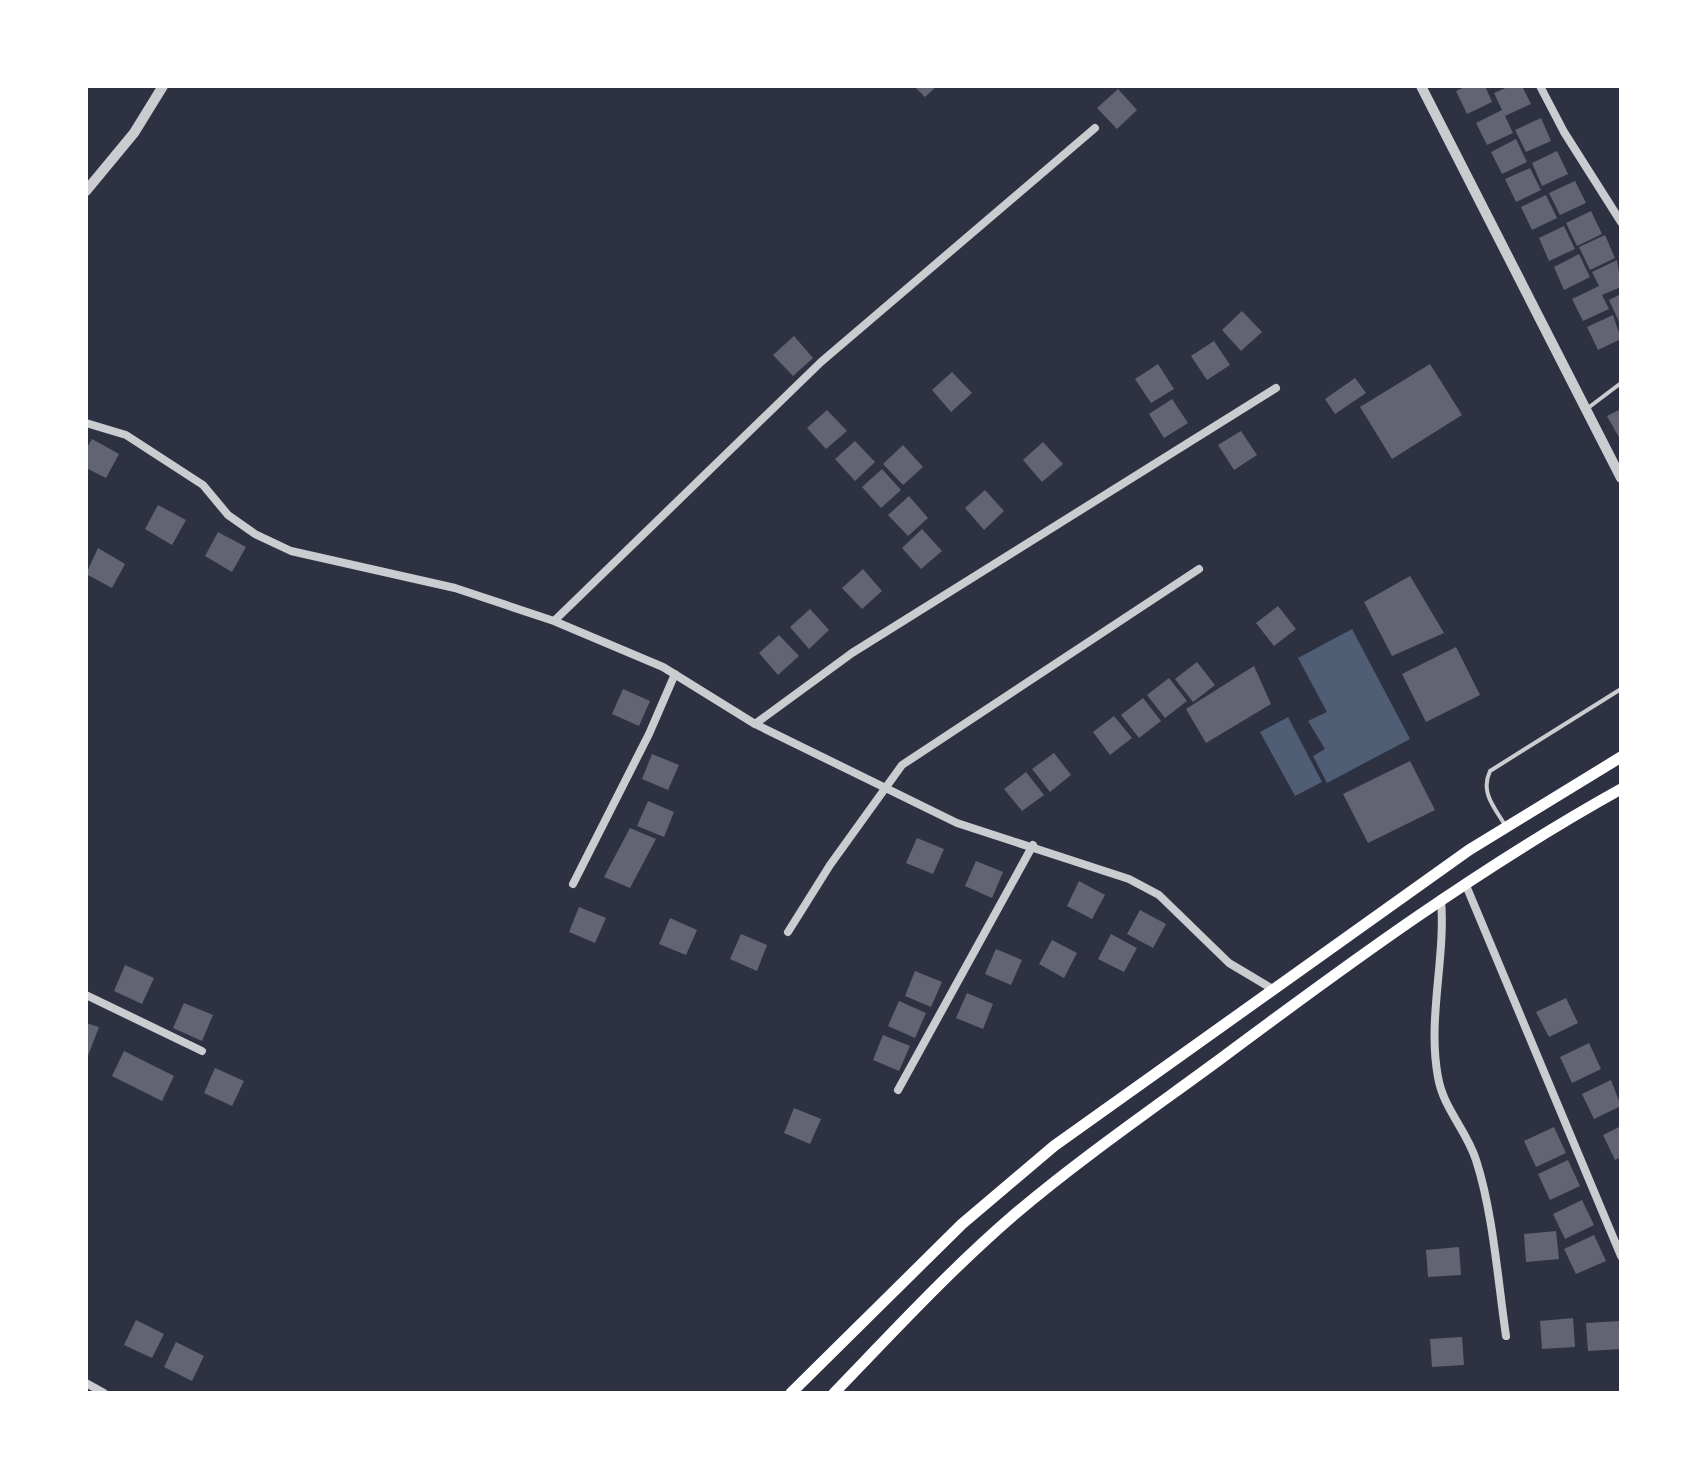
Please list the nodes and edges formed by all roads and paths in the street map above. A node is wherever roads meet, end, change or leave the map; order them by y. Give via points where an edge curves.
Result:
1 (163, 86) edge
2 (1421, 86) edge
3 (1540, 86) edge
4 (1095, 128) dead end
5 (86, 191) edge
6 (1621, 222) edge
7 (1621, 383) edge
8 (1276, 388) dead end
9 (1586, 409) junction
10 (86, 423) edge
11 (1621, 478) edge
12 (1199, 569) dead end
13 (554, 621) junction
14 (675, 674) junction
15 (1621, 689) edge
16 (755, 724) junction
17 (1621, 757) edge
18 (884, 789) junction
19 (1621, 789) edge
20 (1506, 827) junction
21 (1033, 845) junction
22 (1465, 883) junction
23 (573, 884) dead end
24 (1441, 899) junction
25 (788, 932) dead end
26 (1271, 988) junction
27 (86, 995) edge
28 (202, 1051) dead end
29 (898, 1090) dead end
30 (1621, 1256) edge
31 (1506, 1336) dead end
32 (86, 1383) edge
33 (104, 1393) edge
34 (791, 1393) edge
35 (834, 1393) edge

1 - 5 street via 134,133
2 - 9 street
3 - 6 street
4 - 13 street via 821,362
7 - 9 lane
8 - 16 street via 865,645
9 - 11 street
10 - 13 street via 126,435 203,485 228,515 255,534 291,551 455,588
12 - 18 street via 902,765
13 - 14 street
14 - 16 street
14 - 23 street
15 - 20 lane via 1490,771 1484,783 1487,795
16 - 18 street
17 - 20 main road
18 - 21 street via 957,823
18 - 25 street
19 - 22 main road
20 - 26 main road
21 - 26 street via 1159,895 1229,963
21 - 29 street
22 - 24 main road
22 - 30 street
24 - 31 street via 1438,1079 1478,1164
24 - 35 main road via 1016,1214
26 - 34 main road via 1054,1146 962,1224
27 - 28 street
32 - 33 street

